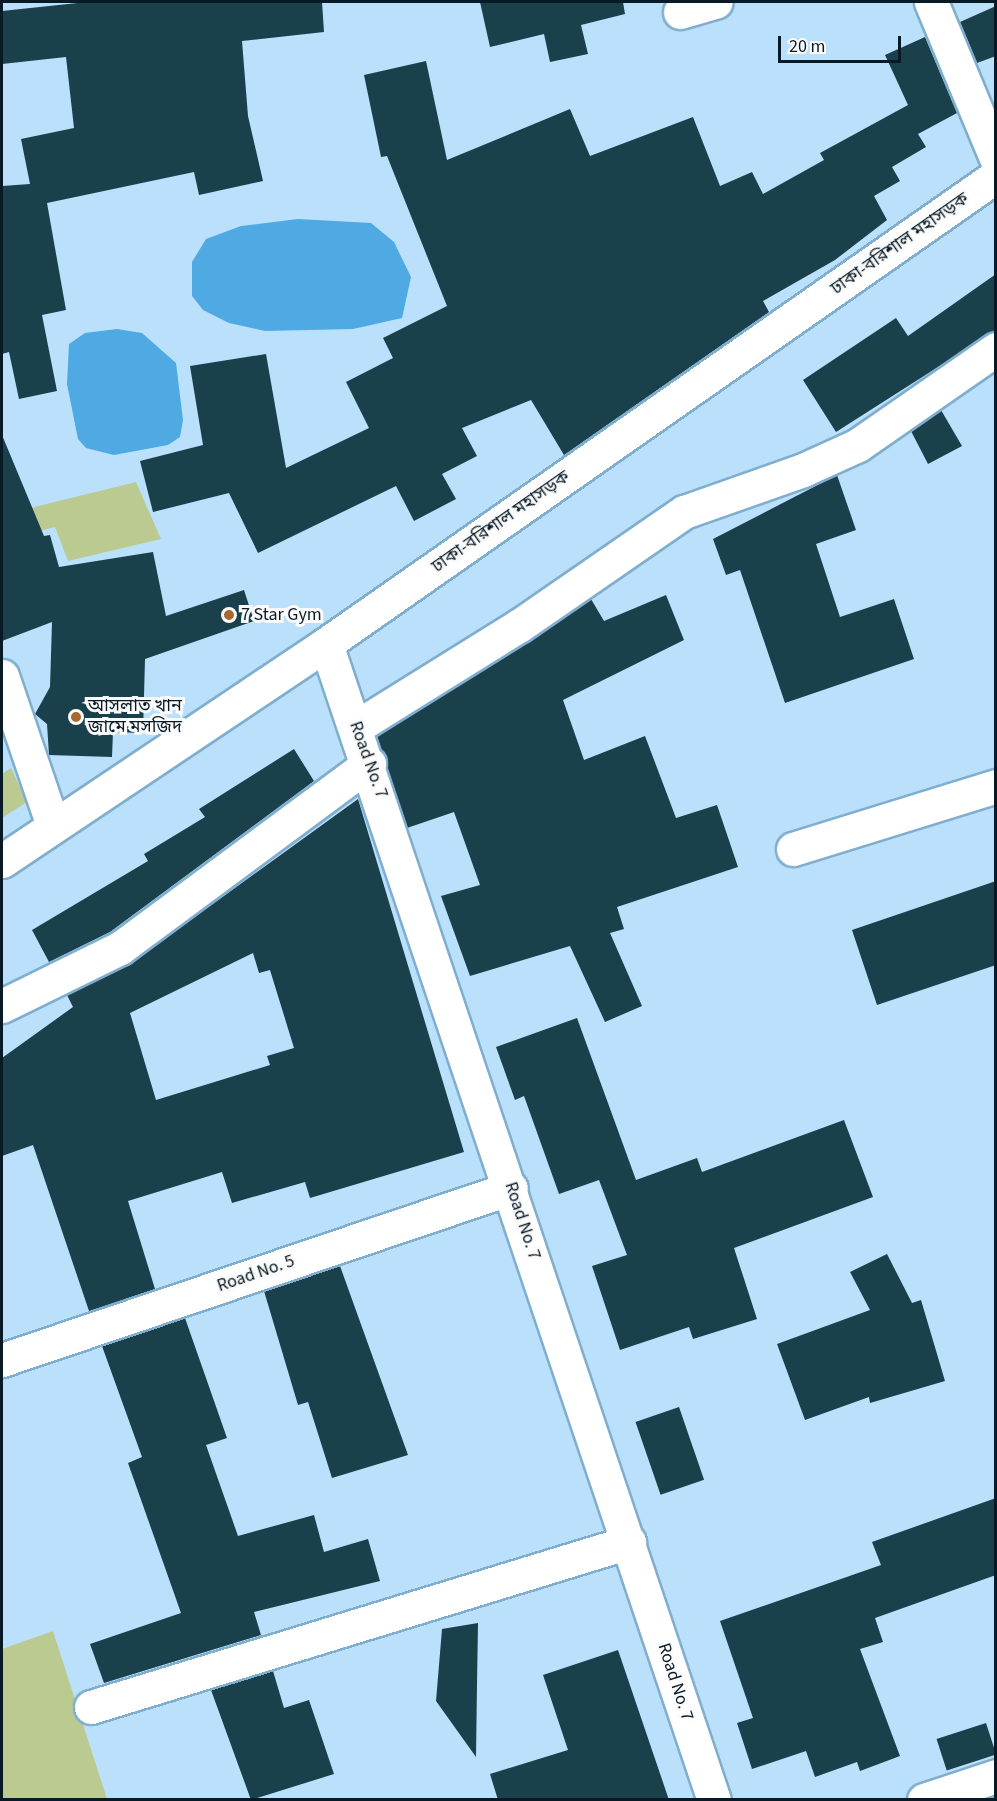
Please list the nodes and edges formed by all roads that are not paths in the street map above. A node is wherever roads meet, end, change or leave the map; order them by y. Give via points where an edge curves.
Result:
1 (716, 2) edge
2 (931, 2) edge
3 (680, 12) dead end
4 (996, 158) edge
5 (996, 176) edge
6 (993, 358) edge
7 (326, 644) junction
8 (2, 676) edge
9 (356, 727) junction
10 (369, 764) junction
11 (996, 786) edge
12 (53, 826) junction
13 (793, 849) dead end
14 (2, 861) edge
15 (2, 1006) edge
16 (511, 1188) junction
17 (2, 1360) edge
18 (629, 1542) junction
19 (91, 1707) dead end
20 (996, 1776) edge
21 (714, 1800) edge
22 (924, 1800) edge

1 - 3 main road
2 - 4 main road
5 - 7 main road, ঢাকা-বরিশাল মহাসড়ক
6 - 9 main road via 858,445 803,470 684,512 520,625
7 - 9 main road, Road No. 7
7 - 12 main road, ঢাকা-বরিশাল মহাসড়ক
8 - 12 main road
9 - 10 main road, Road No. 7
10 - 15 main road via 120,948
10 - 16 main road, Road No. 7
11 - 13 main road
12 - 14 main road, ঢাকা-বরিশাল মহাসড়ক
16 - 17 main road, Road No. 5
16 - 18 main road, Road No. 7
18 - 19 main road
18 - 21 main road, Road No. 7
20 - 22 main road

